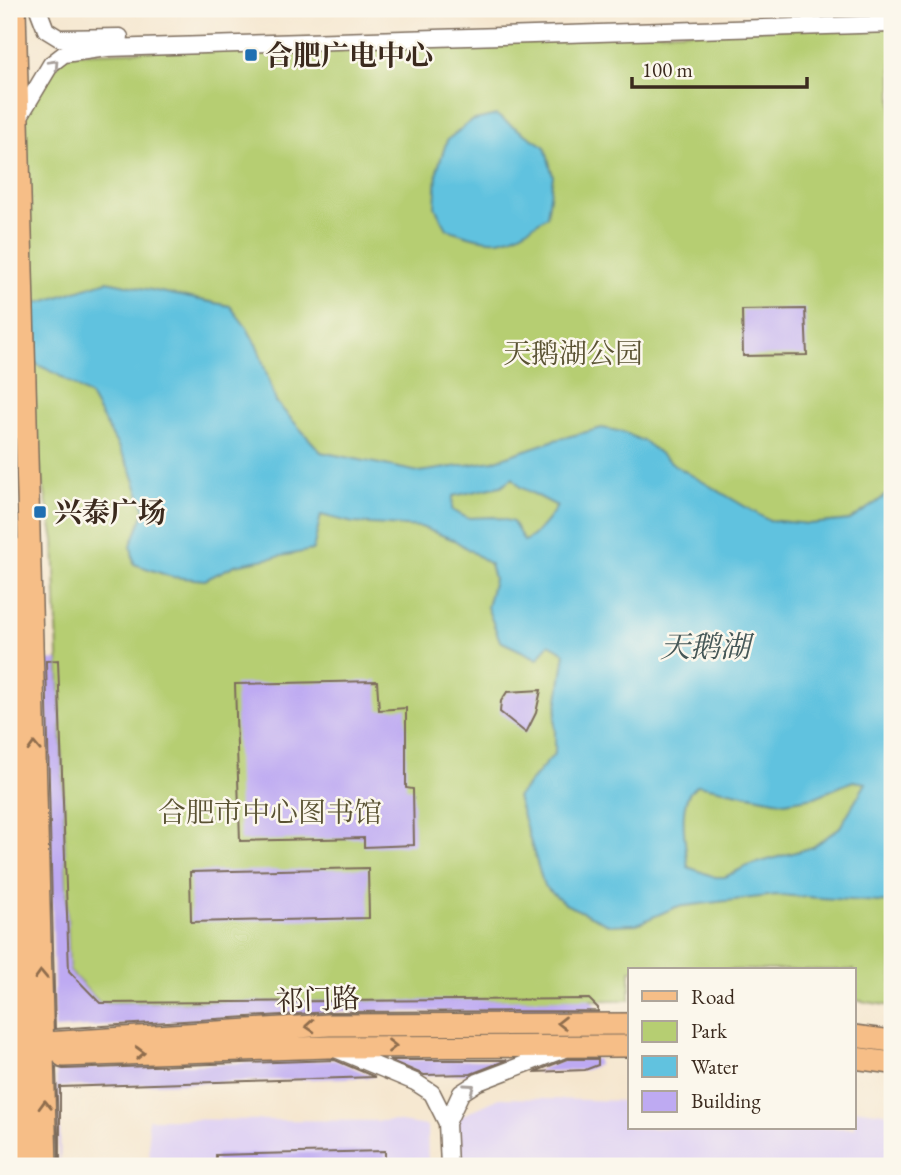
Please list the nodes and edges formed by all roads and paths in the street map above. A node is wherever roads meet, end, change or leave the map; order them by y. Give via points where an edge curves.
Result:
1 (15, 9) edge
2 (38, 9) edge
3 (892, 17) edge
4 (808, 18) edge
5 (892, 24) edge
6 (17, 121) junction
7 (9, 544) edge
8 (9, 571) edge
9 (30, 588) junction
10 (628, 1024) edge
11 (856, 1036) edge
12 (892, 1041) edge
13 (576, 1045) junction
14 (628, 1046) edge
15 (329, 1047) junction
16 (25, 1050) edge
17 (856, 1058) edge
18 (892, 1063) edge
19 (447, 1123) junction
20 (26, 1166) edge
21 (46, 1166) edge
22 (449, 1166) edge

1 - 6 main road
2 - 4 street via 46,30 59,38 80,39
3 - 4 street
4 - 5 street
6 -> 4 street via 51,64 64,54 107,48
6 - 9 main road
7 - 8 main road
8 - 9 street
8 - 16 main road
16 -> 9 main road
10 -> 16 main road, 祁门路 via 329,1025
11 - 12 main road
13 - 14 main road, 祁门路
15 -> 13 main road, 祁门路
19 -> 13 street via 461,1093 478,1082
16 -> 15 main road, 祁门路
15 - 19 street via 415,1082 432,1093
16 - 20 main road
21 -> 16 main road
17 - 18 main road
19 - 22 street

